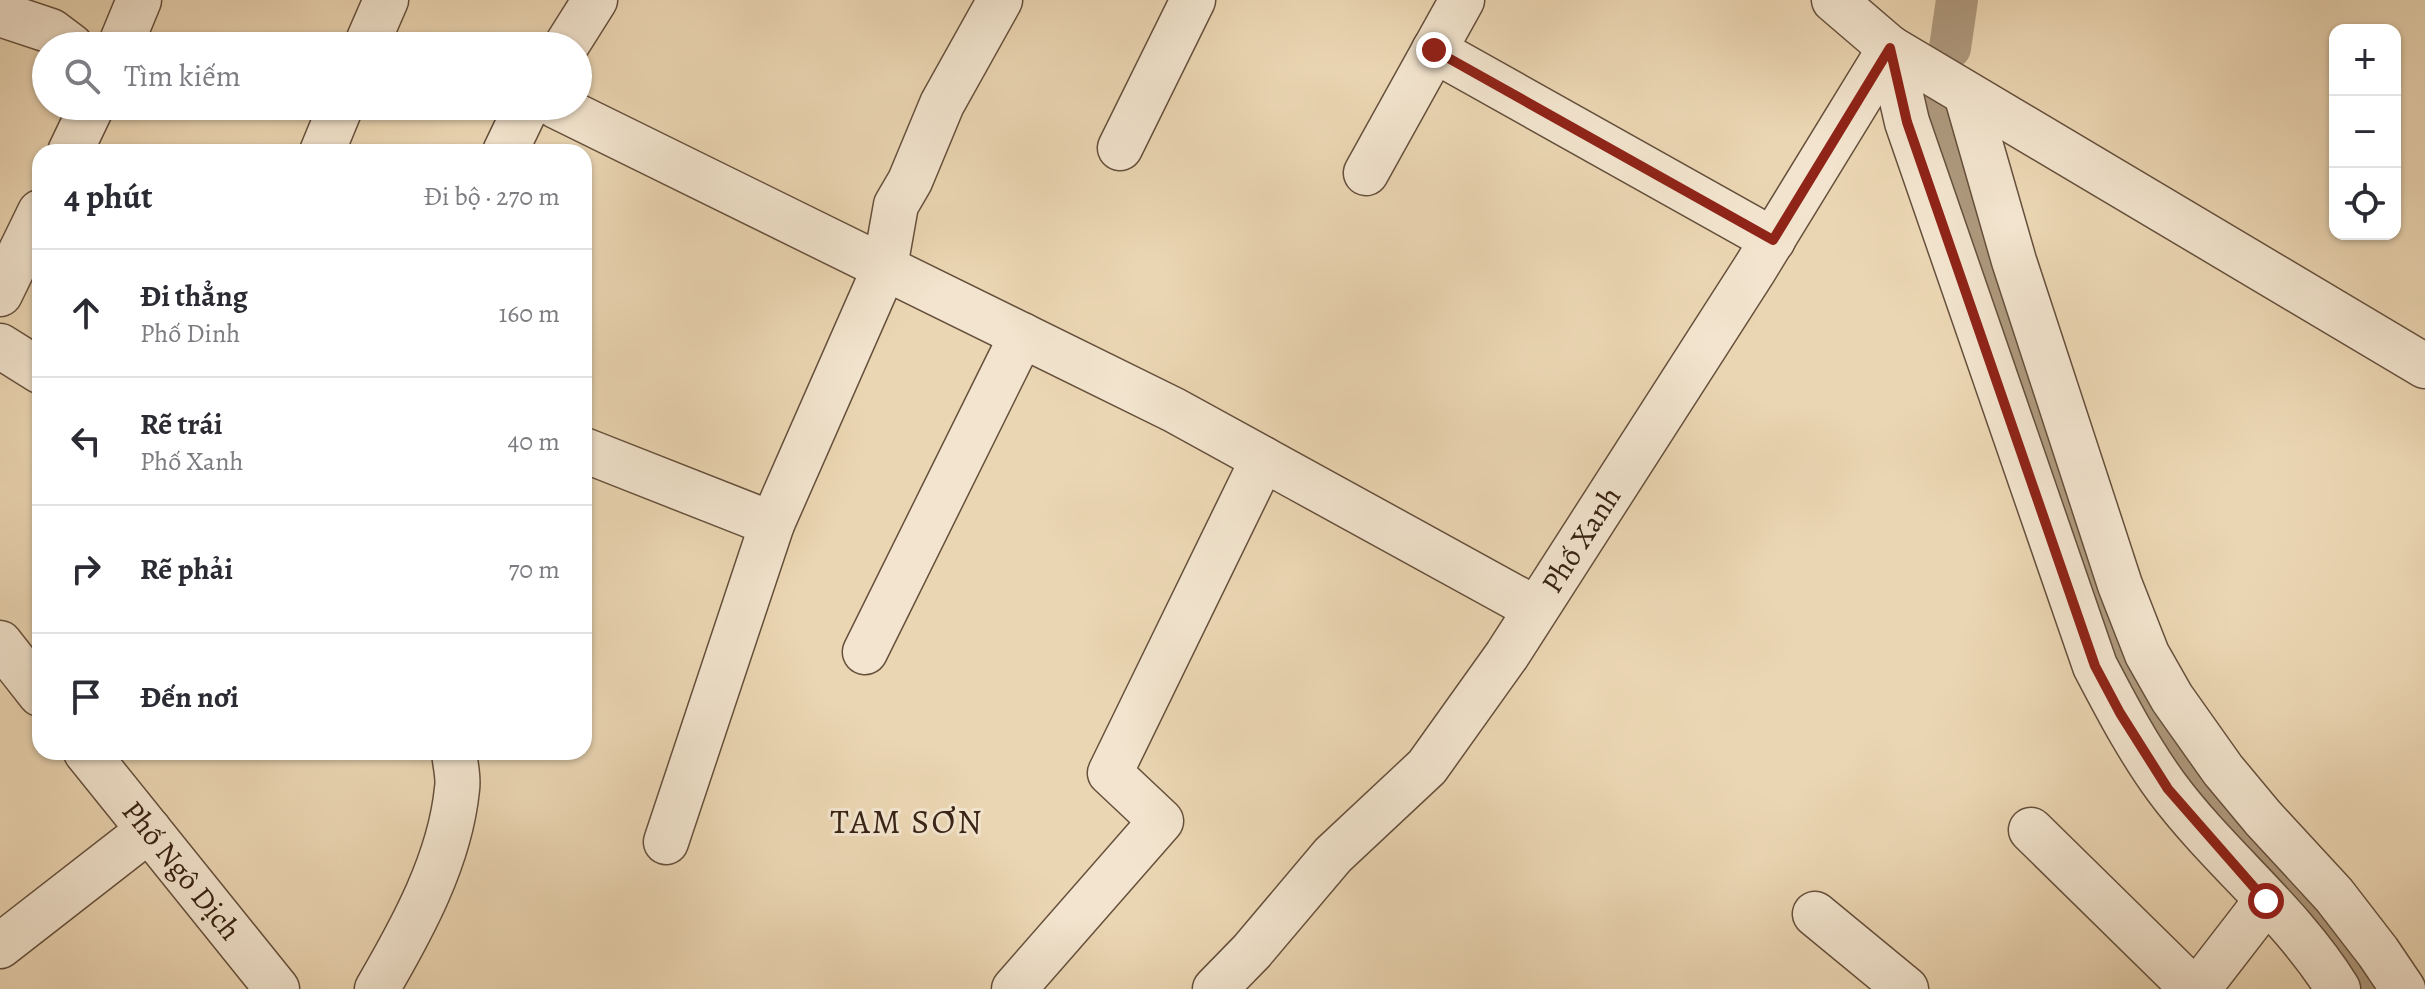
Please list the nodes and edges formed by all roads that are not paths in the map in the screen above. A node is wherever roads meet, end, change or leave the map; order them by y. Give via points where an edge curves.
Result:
1 (139, 0) edge
2 (386, 0) edge
3 (595, 0) edge
4 (1000, 0) edge
5 (1193, 0) edge
6 (1462, 0) edge
7 (1834, 0) edge
8 (0, 14) edge
9 (52, 32) edge
10 (126, 32) edge
11 (372, 32) edge
12 (575, 32) edge
13 (1890, 48) junction
14 (1434, 50) junction
15 (1966, 94) junction
16 (85, 120) edge
17 (335, 120) edge
18 (520, 120) edge
19 (585, 120) edge
20 (74, 144) edge
21 (325, 144) edge
22 (509, 144) edge
23 (1120, 148) dead end
24 (1366, 173) dead end
25 (32, 228) edge
26 (1773, 240) junction
27 (885, 267) junction
28 (0, 294) edge
29 (1022, 335) junction
30 (0, 346) edge
31 (32, 366) edge
32 (2425, 366) edge
33 (592, 453) edge
34 (1263, 459) junction
35 (772, 524) junction
36 (1536, 609) junction
37 (0, 643) edge
38 (865, 652) dead end
39 (32, 684) edge
40 (92, 760) edge
41 (455, 760) edge
42 (149, 830) junction
43 (2031, 830) dead end
44 (666, 842) dead end
45 (2266, 901) junction
46 (1815, 914) dead end
47 (0, 946) edge
48 (1219, 988) edge
49 (277, 989) edge
50 (377, 989) edge
51 (1014, 989) edge
52 (1906, 989) edge
53 (2196, 989) edge
54 (2338, 989) edge
55 (2403, 989) edge

1 - 10 street
2 - 11 street
3 - 12 street
4 - 27 street via 942,104 896,205
5 - 23 street
6 - 14 street
7 - 13 street
8 - 9 street
13 - 15 street
13 - 26 street, Phố Xanh
13 - 45 street via 1907,122 2095,666 2168,789
14 - 24 street
14 - 26 street
15 - 32 street
15 - 55 street via 2014,261 2147,654 2223,770 2334,895
16 - 20 street
17 - 21 street
18 - 22 street
19 - 27 street
25 - 28 street
26 - 36 street, Phố Xanh
27 - 29 street
27 - 35 street
29 - 34 street
29 - 38 street
30 - 31 street
33 - 35 street
34 - 36 street
34 - 51 street via 1110,773 1161,821
35 - 44 street
36 - 48 street, Phố Xanh via 1427,767 1333,855
37 - 39 street
40 - 42 street, Phố Ngô Dịch
41 - 50 street via 458,787 445,847 418,913
42 - 47 street
42 - 49 street, Phố Ngô Dịch
43 - 53 street
45 - 53 street
45 - 54 street
46 - 52 street

